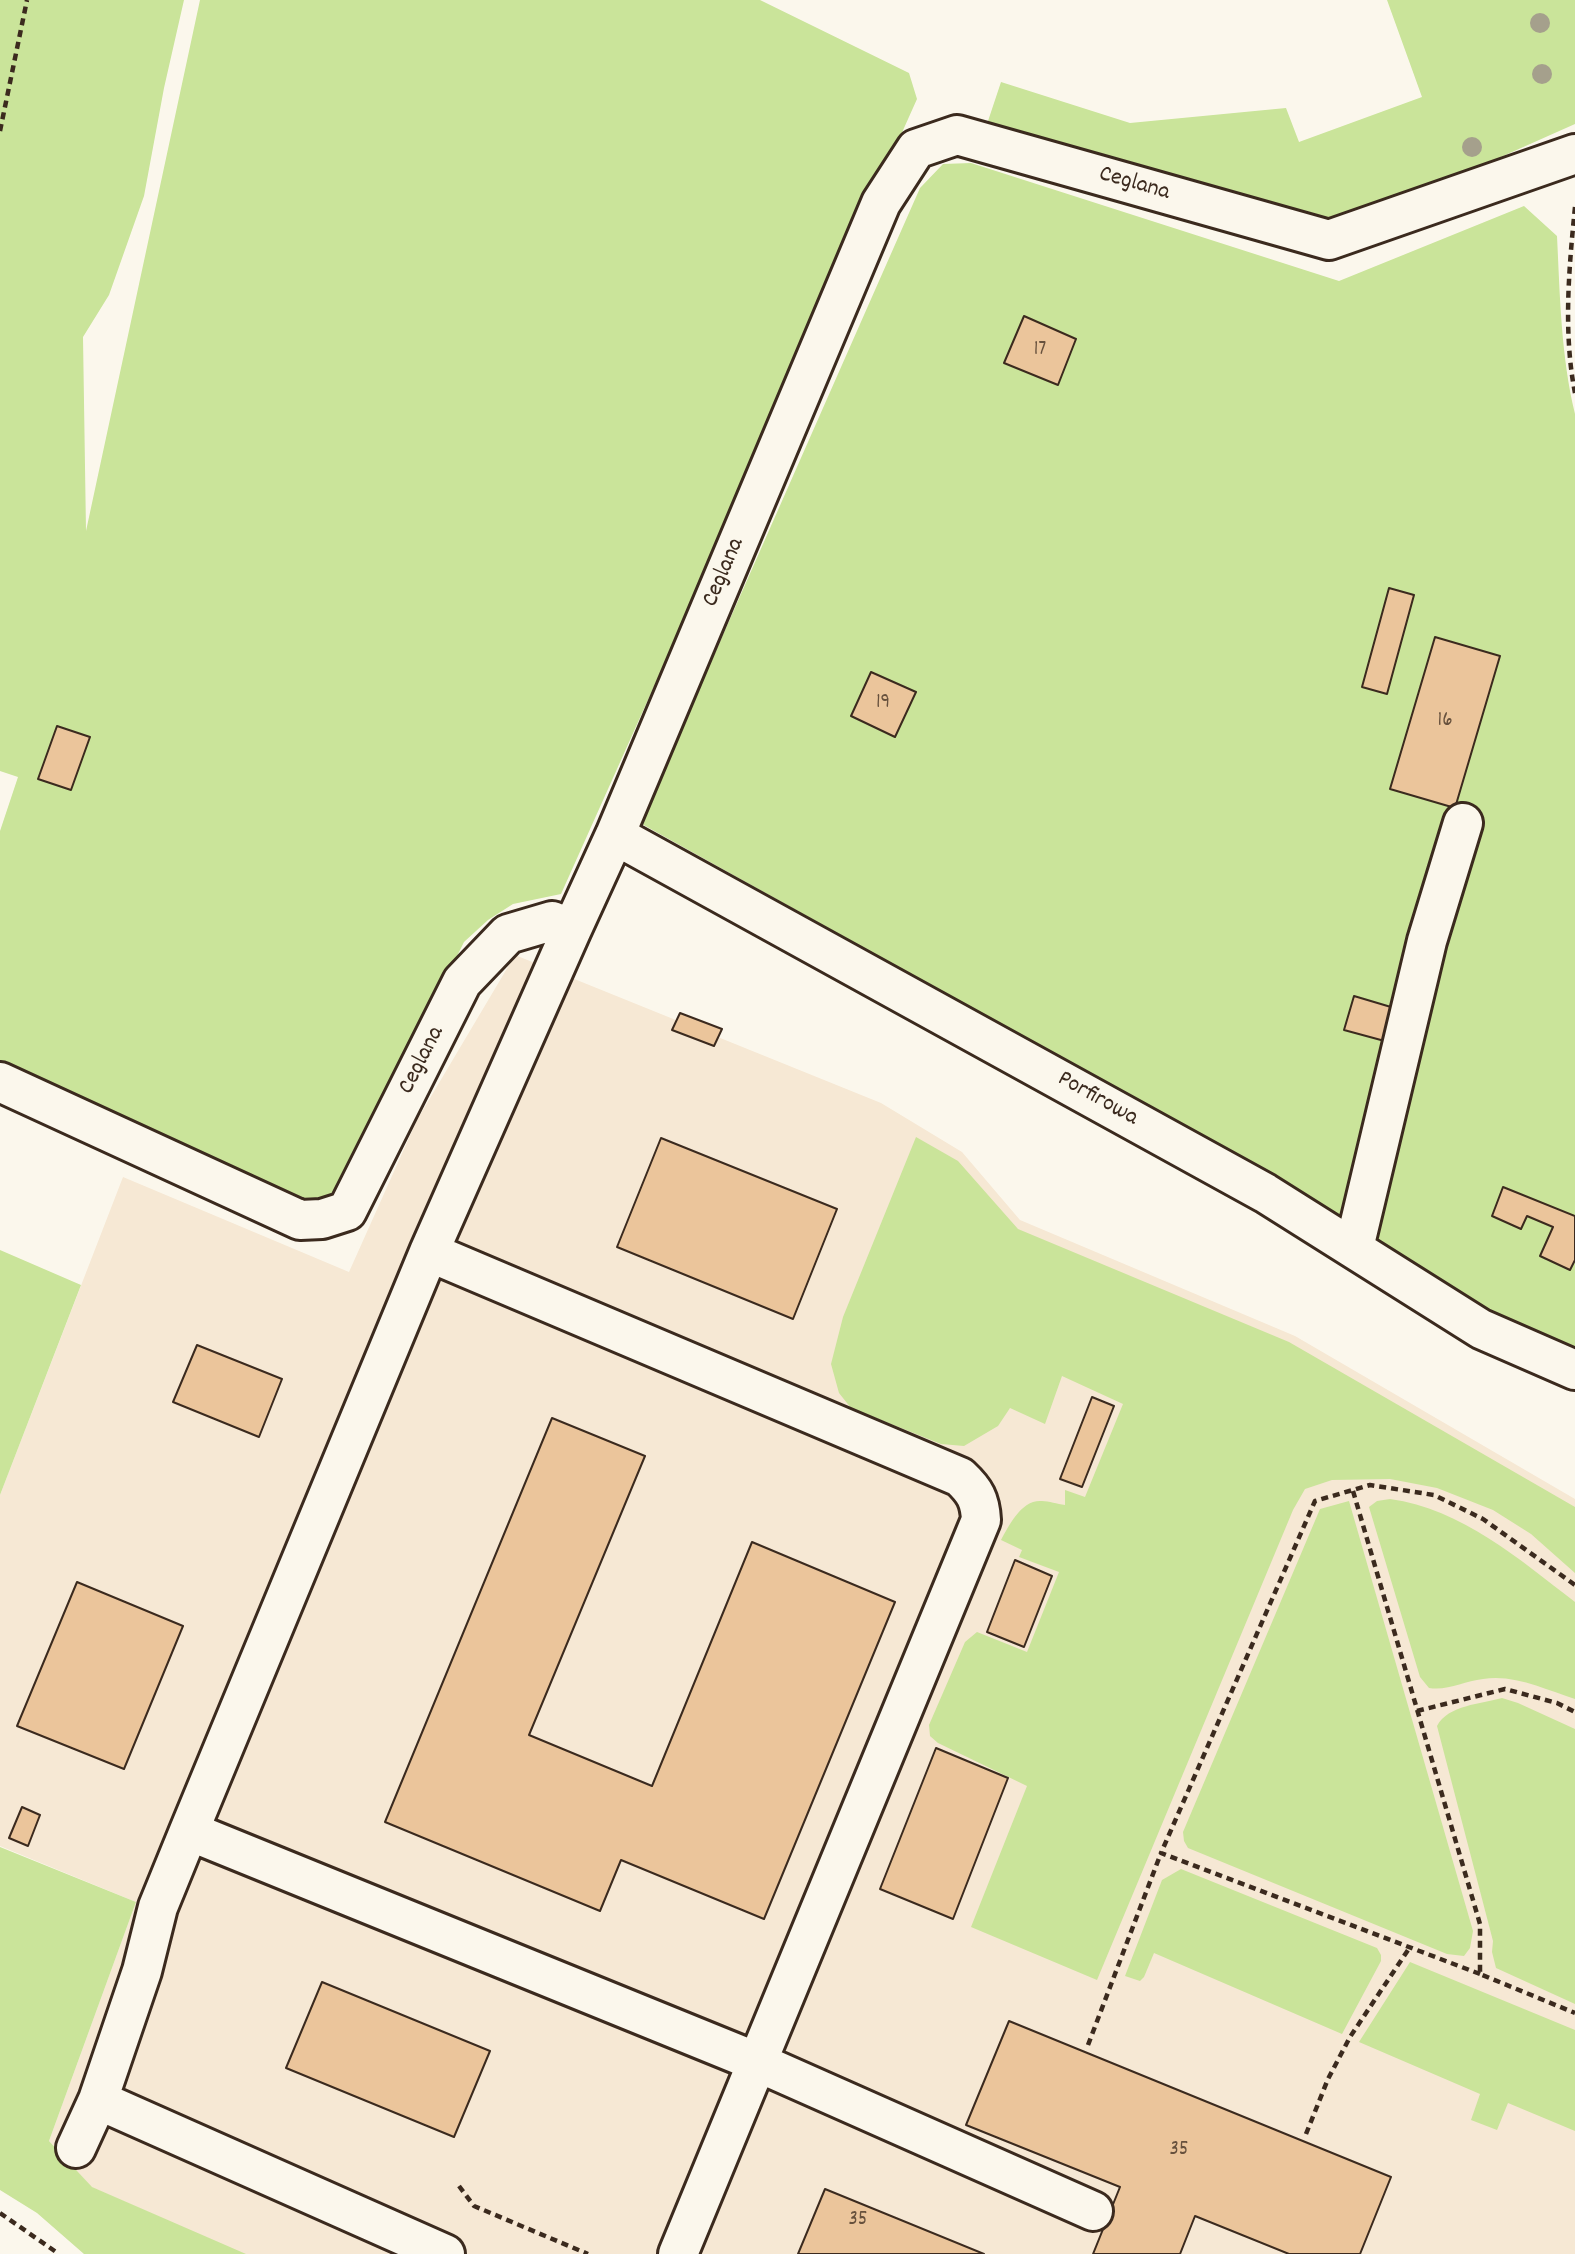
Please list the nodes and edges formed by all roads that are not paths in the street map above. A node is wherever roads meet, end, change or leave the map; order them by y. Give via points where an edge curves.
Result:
1 (1575, 154) edge
2 (1463, 823) dead end
3 (615, 835) junction
4 (572, 929) junction
5 (0, 1082) edge
6 (1354, 1248) junction
7 (429, 1252) junction
8 (1575, 1370) edge
9 (189, 1831) junction
10 (757, 2062) junction
11 (98, 2100) junction
12 (76, 2148) dead end
13 (1093, 2211) dead end
14 (445, 2254) edge
15 (678, 2254) edge

1 - 3 lane, Ceglana via 1329,240 957,135 916,149 881,203
2 - 6 lane via 1427,941
3 - 4 lane, Ceglana
3 - 6 lane, Porfirowa via 1265,1193
4 - 5 lane, Ceglana via 552,921 508,934 462,982 347,1211 322,1219 300,1220
4 - 7 lane
6 - 8 lane, Porfirowa via 1481,1329
7 - 9 lane
7 - 10 lane via 960,1477 980,1503 981,1520
9 - 10 lane
9 - 11 lane via 158,1906 142,1971
10 - 13 lane
10 - 15 lane
11 - 12 lane
11 - 14 lane

